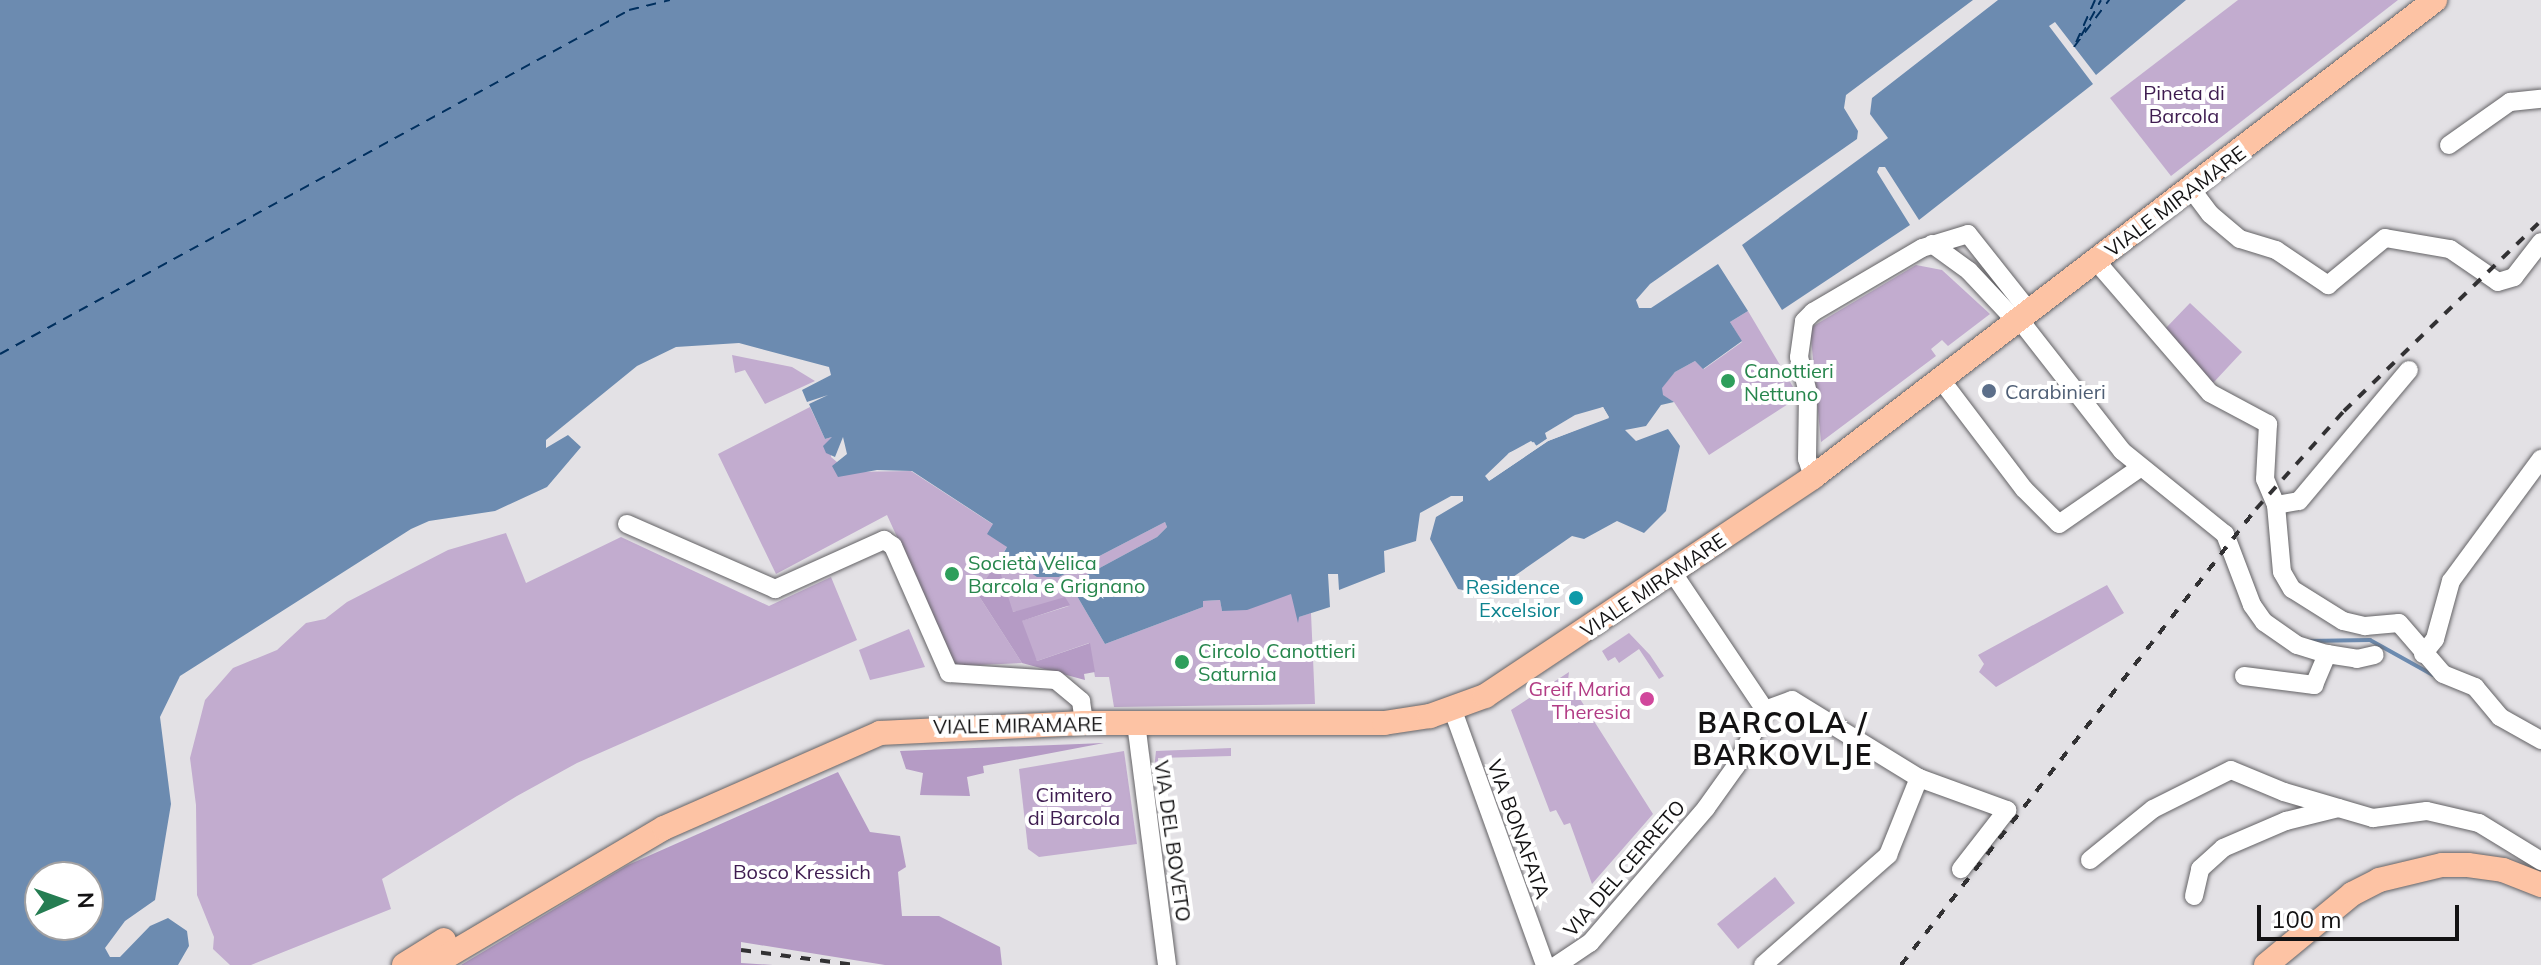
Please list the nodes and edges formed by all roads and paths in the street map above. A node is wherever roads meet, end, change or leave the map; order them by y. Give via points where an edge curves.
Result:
1 (2435, 0) edge
2 (2541, 99) edge
3 (2449, 145) dead end
4 (2192, 190) junction
5 (2541, 242) edge
6 (1932, 244) junction
7 (2096, 261) junction
8 (2021, 317) junction
9 (2409, 370) dead end
10 (1942, 381) junction
11 (2541, 459) edge
12 (2140, 468) junction
13 (1813, 477) junction
14 (2276, 505) junction
15 (627, 524) dead end
16 (1673, 573) junction
17 (2327, 654) junction
18 (2423, 654) junction
19 (2375, 655) dead end
20 (2244, 676) dead end
21 (1452, 708) junction
22 (1765, 710) junction
23 (1084, 723) junction
24 (1136, 723) junction
25 (2537, 737) edge
26 (1919, 778) junction
27 (726, 796) junction
28 (2338, 808) junction
29 (2090, 860) dead end
30 (2541, 861) edge
31 (1961, 869) dead end
32 (2541, 885) edge
33 (2194, 896) dead end
34 (1570, 963) edge
35 (404, 965) edge
36 (432, 965) edge
37 (1167, 965) edge
38 (1545, 965) edge
39 (1763, 965) edge
40 (2266, 965) edge

1 - 4 main road, VIALE MIRAMARE
2 - 3 street via 2510,102
4 - 5 street via 2240,239 2276,250 2328,285 2385,238 2450,249 2498,282 2514,277
4 - 7 main road, VIALE MIRAMARE
6 - 8 street
6 - 8 street via 1968,234
6 - 13 street via 1804,321 1799,357 1808,393 1807,459
7 - 8 main road, VIALE MIRAMARE
7 - 14 street via 2210,393 2268,424 2265,479
8 - 10 main road, VIALE MIRAMARE
8 - 12 street
9 - 14 street via 2299,501
10 - 12 street via 2024,489 2059,524
10 - 13 main road, VIALE MIRAMARE
11 - 18 street via 2451,581 2435,639
12 - 17 street via 2169,484 2225,534 2247,594 2264,622 2297,645
13 - 16 main road, VIALE MIRAMARE
14 - 18 street via 2282,572 2292,589 2343,621 2365,626 2399,623
15 - 23 street via 775,589 884,540 893,546 949,673 1056,680 1081,701
16 - 21 main road, VIALE MIRAMARE via 1505,684
16 - 22 street
17 - 19 street via 2357,659
17 - 20 street via 2314,685
18 - 25 street via 2443,674 2475,687 2500,717
21 - 24 main road, VIALE MIRAMARE via 1384,723
21 - 38 street, VIA BONAFATA
22 - 26 street via 1792,700
22 - 34 street, VIA DEL CERRETO via 1706,808
23 - 24 main road, VIALE MIRAMARE
23 - 27 main road, VIALE MIRAMARE via 880,733
24 - 37 street, VIA DEL BOVETO
26 - 31 street via 2007,810
26 - 39 street via 1888,855
27 - 35 main road, VIALE MIRAMARE via 609,841
27 - 36 main road, VIALE MIRAMARE via 616,853
28 - 29 street via 2231,770 2206,778
28 - 30 street via 2373,818 2444,813 2479,823
28 - 33 street via 2286,821 2223,848 2200,869
32 - 40 main road via 2503,870 2468,865 2442,865 2379,880 2352,894

